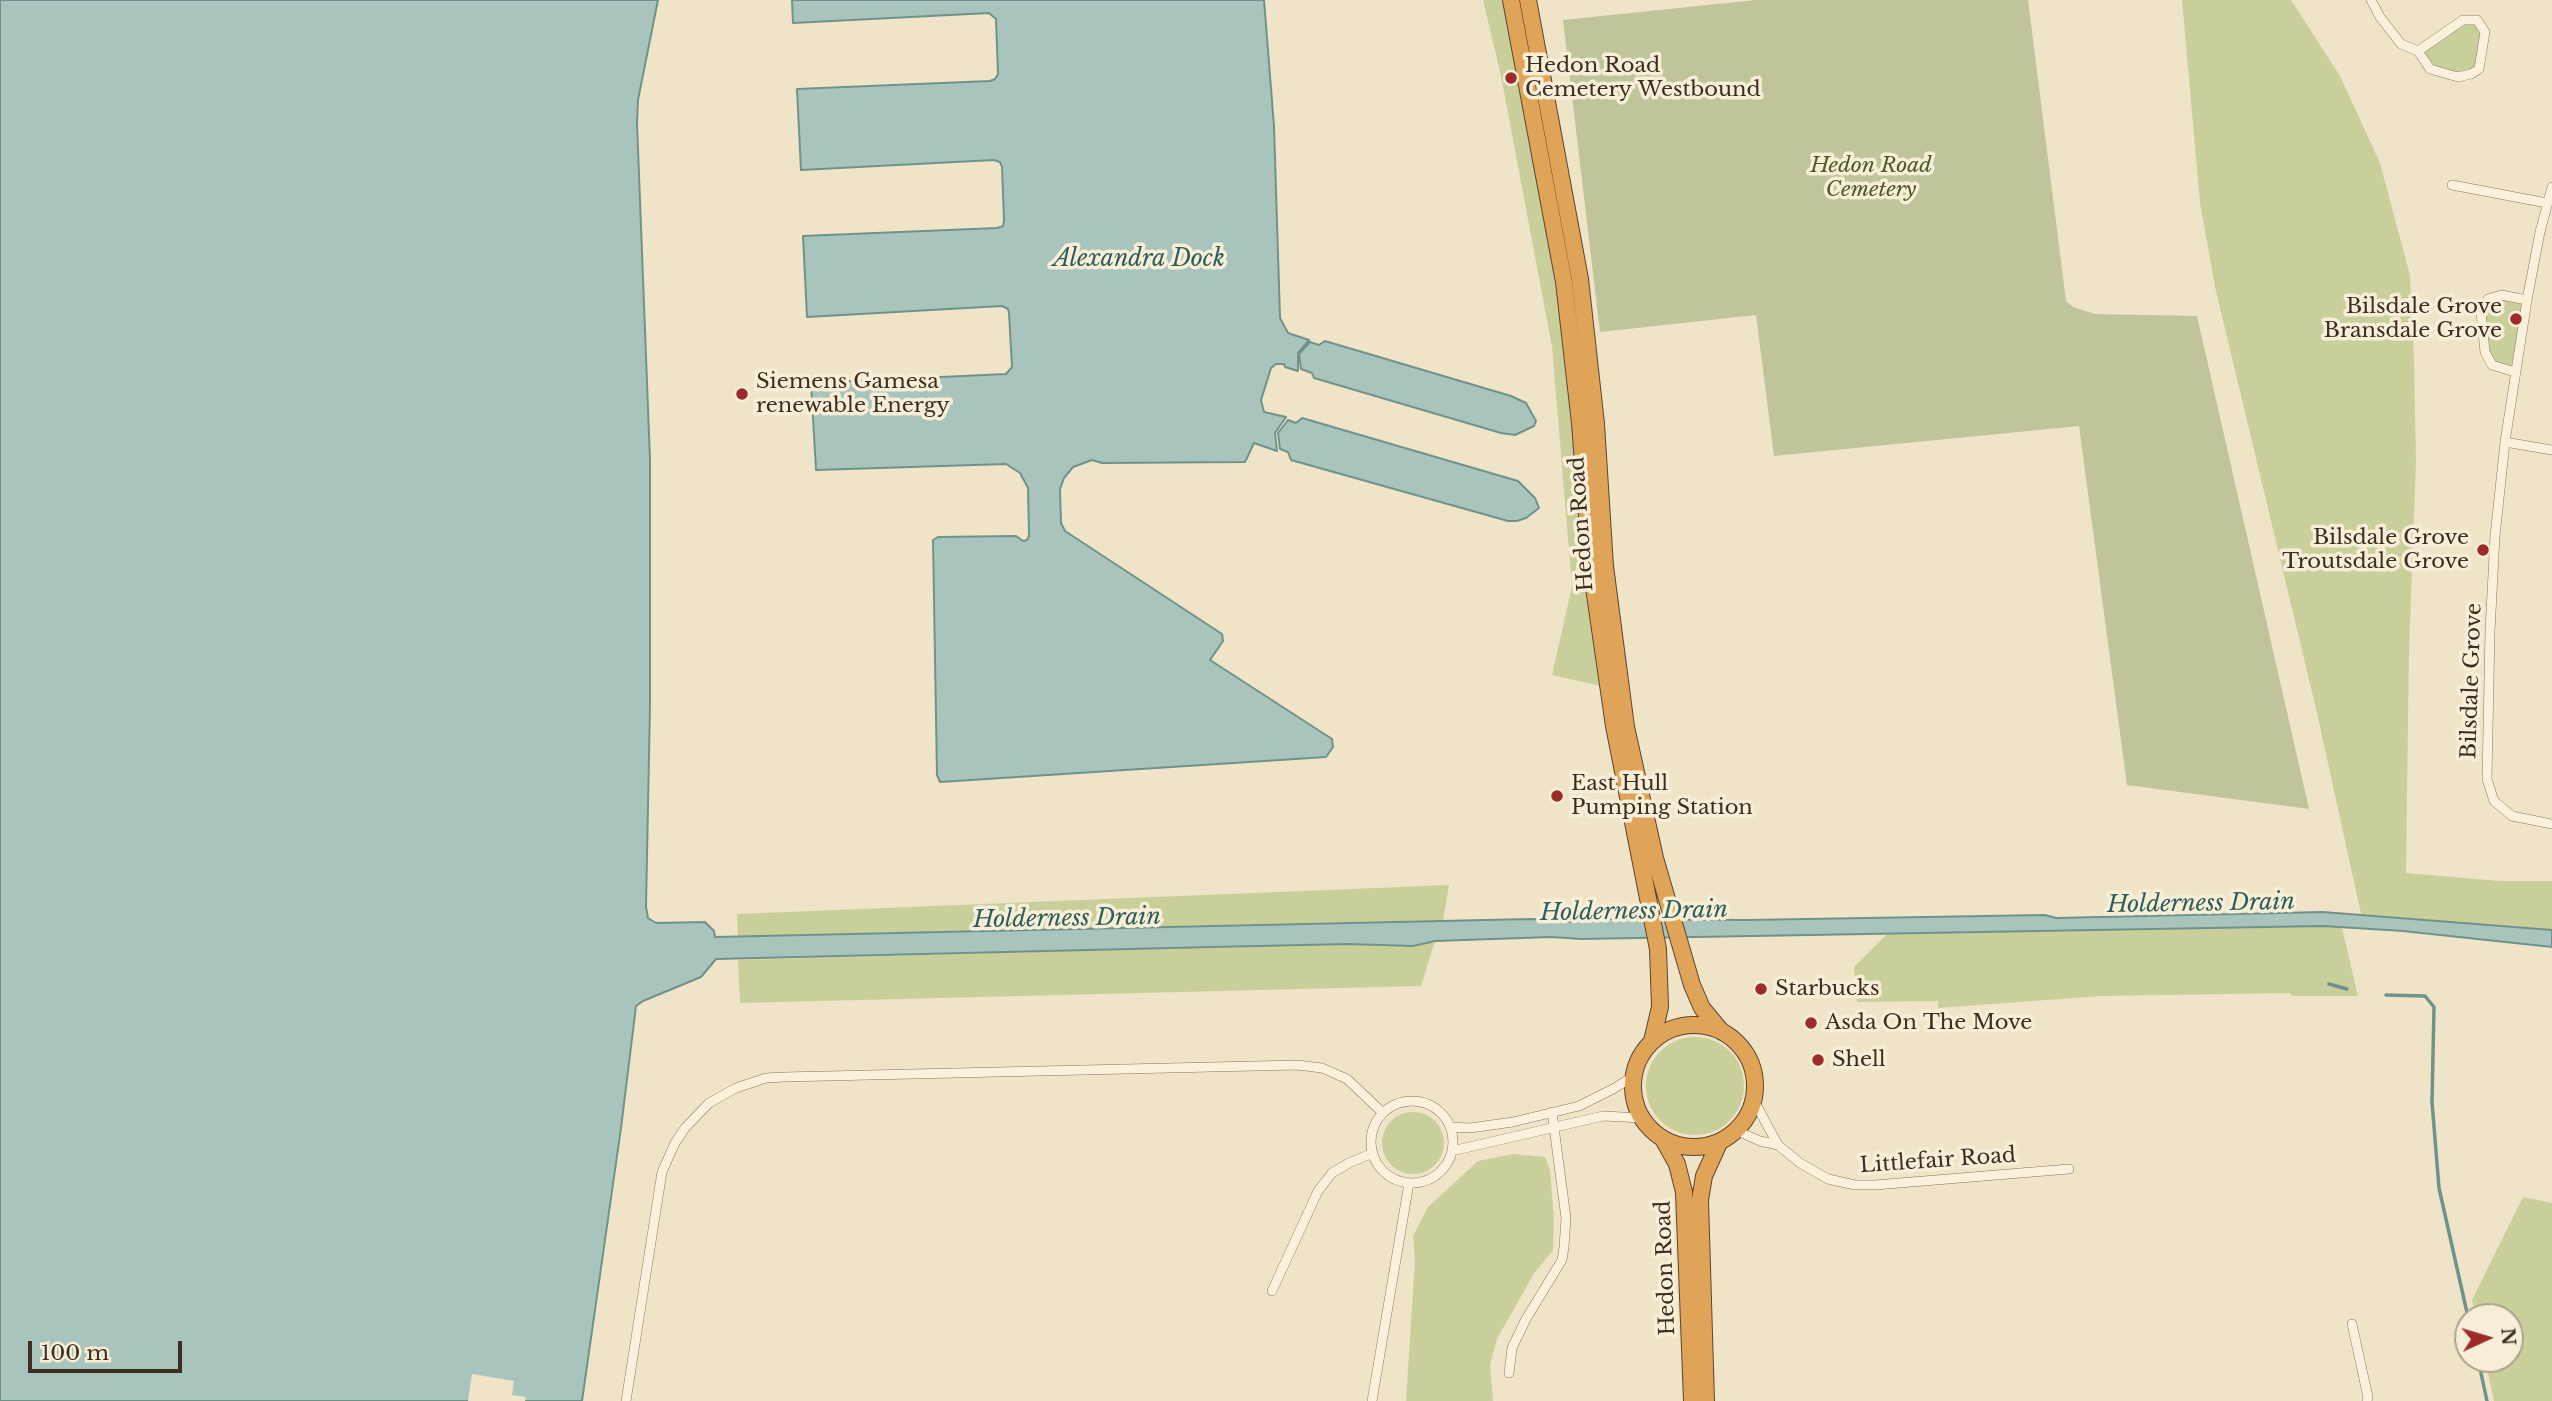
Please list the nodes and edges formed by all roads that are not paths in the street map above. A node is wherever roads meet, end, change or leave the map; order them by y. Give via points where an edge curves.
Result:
1 (1511, 0) edge
2 (1528, 0) edge
3 (2371, 0) edge
4 (2418, 51) junction
5 (2452, 185) dead end
6 (2552, 187) edge
7 (2547, 203) junction
8 (2527, 300) junction
9 (2515, 372) junction
10 (2505, 442) junction
11 (2552, 450) edge
12 (2552, 824) edge
13 (1722, 1032) junction
14 (1652, 1041) junction
15 (1634, 1076) junction
16 (1753, 1099) junction
17 (1552, 1112) junction
18 (1383, 1113) junction
19 (1642, 1118) junction
20 (1555, 1125) junction
21 (1450, 1127) junction
22 (1735, 1130) junction
23 (1663, 1139) junction
24 (1719, 1143) junction
25 (1778, 1145) junction
26 (1452, 1151) junction
27 (1373, 1153) junction
28 (2069, 1169) dead end
29 (1409, 1183) junction
30 (1272, 1292) dead end
31 (2352, 1324) dead end
32 (1509, 1373) dead end
33 (626, 1401) edge
34 (1371, 1401) edge
35 (1692, 1401) edge
36 (1706, 1401) edge
37 (2367, 1401) edge

1 - 14 highway, Hedon Road via 1564,282 1591,567 1614,726 1658,948 1660,1007
2 - 13 highway, Hedon Road via 1580,279 1605,566 1626,727 1695,996
3 - 4 street via 2401,44
4 - 4 street via 2462,20 2477,20 2485,32 2479,69 2471,74 2458,77 2430,69
5 - 7 street
6 - 7 street, Bilsdale Grove
7 - 8 street, Bilsdale Grove
8 - 9 street, Bilsdale Grove
8 - 9 street via 2501,295 2488,299 2481,312 2485,352 2492,365
9 - 10 street, Bilsdale Grove
10 - 11 street
10 - 12 street, Bilsdale Grove via 2495,536 2487,779 2494,801 2512,816
13 - 14 highway via 1686,1026
13 - 16 highway via 1749,1061
14 - 15 highway
15 - 17 street via 1579,1106
15 - 19 highway
16 - 22 highway
16 - 25 street, Littlefair Road
17 - 20 street
17 - 21 street via 1513,1122
18 - 21 street via 1400,1103 1421,1102 1433,1107
18 - 27 street via 1371,1139
18 - 33 street via 1347,1079 1322,1068 1297,1065 784,1077 736,1088 709,1103 685,1128 662,1172
19 - 20 street via 1603,1116
19 - 23 highway
20 - 26 street
20 - 32 street via 1566,1218 1562,1260 1512,1348
21 - 26 street
22 - 24 highway
22 - 25 street, Littlefair Road
23 - 24 highway via 1698,1147
23 - 35 highway, Hedon Road via 1685,1192
24 - 36 highway, Hedon Road via 1704,1176 1700,1200
25 - 28 street, Littlefair Road via 1828,1179 1855,1185
26 - 29 street via 1436,1175
27 - 29 street via 1386,1174
27 - 30 street via 1332,1173 1318,1191
29 - 34 street
31 - 37 street

